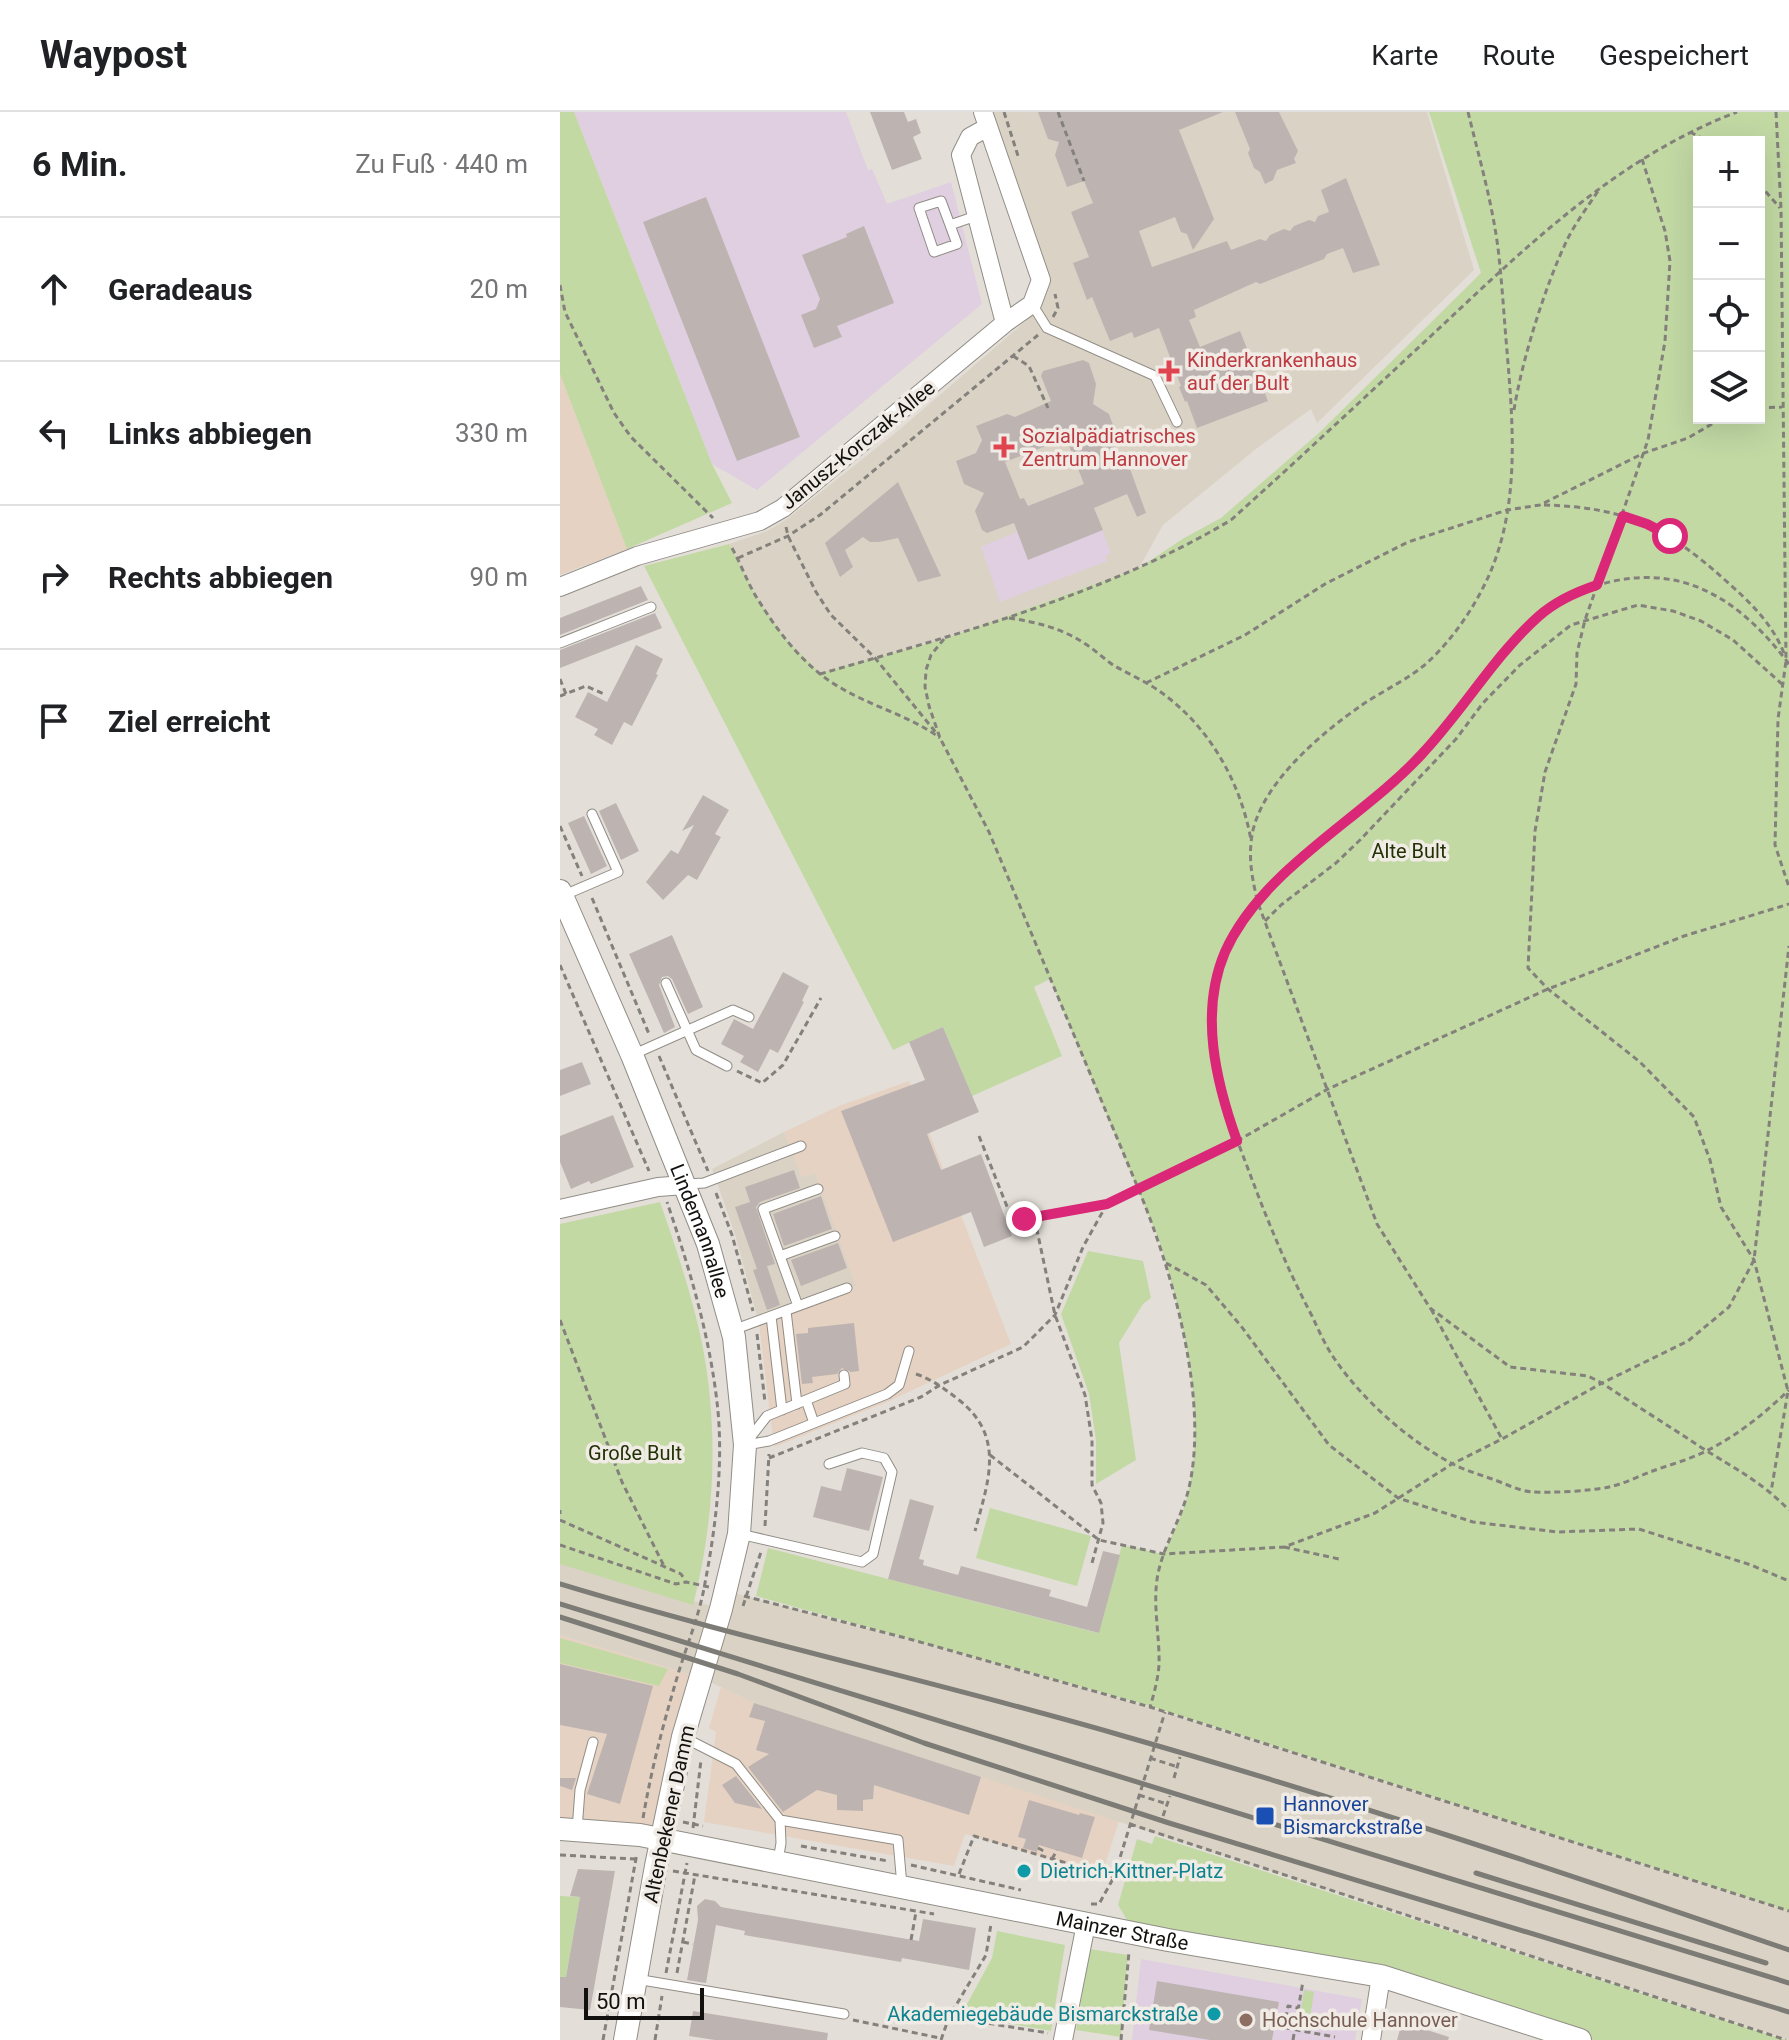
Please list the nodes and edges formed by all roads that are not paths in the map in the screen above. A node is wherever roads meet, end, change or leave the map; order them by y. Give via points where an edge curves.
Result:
1 (985, 119) edge
2 (976, 216) junction
3 (950, 225) junction
4 (1032, 304) junction
5 (1005, 323) junction
6 (1177, 422) dead end
7 (560, 587) edge
8 (651, 607) dead end
9 (560, 643) edge
10 (592, 814) dead end
11 (561, 894) edge
12 (666, 983) dead end
13 (749, 1017) dead end
14 (687, 1030) junction
15 (632, 1055) junction
16 (727, 1066) road end
17 (801, 1146) dead end
18 (685, 1185) junction
19 (818, 1189) dead end
20 (560, 1209) edge
21 (835, 1236) dead end
22 (780, 1256) junction
23 (847, 1288) dead end
24 (798, 1306) junction
25 (786, 1311) junction
26 (771, 1316) junction
27 (733, 1330) junction
28 (909, 1351) dead end
29 (844, 1375) dead end
30 (802, 1402) junction
31 (782, 1410) junction
32 (814, 1423) junction
33 (745, 1445) junction
34 (829, 1464) dead end
35 (739, 1534) junction
36 (726, 1591) joint
37 (593, 1742) dead end
38 (692, 1742) junction
39 (780, 1820) junction
40 (568, 1829) edge
41 (650, 1838) junction
42 (779, 1853) junction
43 (902, 1886) junction
44 (1086, 1924) junction
45 (1381, 1976) junction
46 (636, 1979) junction
47 (844, 2014) road end
48 (1063, 2038) edge
49 (625, 2040) edge
50 (1371, 2040) edge
51 (1580, 2040) edge

1 - 2 street via 961,155
1 - 4 street via 1041,280
2 - 3 lane
2 - 5 street
3 - 3 lane via 941,201 919,208 934,252 957,244
4 - 5 street, Janusz-Korczak-Allee
4 - 6 lane via 1047,328 1155,376
5 - 7 street, Janusz-Korczak-Allee via 783,508 760,521 637,556
8 - 9 lane
10 - 11 lane via 618,872
11 - 15 street, Lindemannallee
12 - 14 lane
13 - 14 lane via 733,1010
14 - 15 lane
14 - 16 lane via 696,1050
15 - 18 street, Lindemannallee
17 - 18 lane via 704,1183
18 - 20 street
18 - 27 street, Lindemannallee
19 - 22 lane via 763,1209
21 - 22 lane
22 - 24 lane
23 - 24 lane
24 - 25 lane
25 - 26 lane
25 - 30 lane
26 - 27 lane
26 - 31 lane
27 - 33 street, Lindemannallee
28 - 32 lane via 899,1385
29 - 30 lane via 845,1384
30 - 31 lane
30 - 32 lane
31 - 33 lane via 767,1416
32 - 33 lane
33 - 35 street, Lindemannallee
34 - 35 lane via 862,1453 884,1458 892,1472 873,1554 862,1562
35 - 36 street, Lindemannallee
36 - 38 street, Altenbekener Damm
37 - 40 lane
38 - 39 lane via 736,1764
38 - 41 street, Altenbekener Damm
39 - 42 lane
39 - 43 lane via 898,1840
40 - 41 street, Mainzer Straße
41 - 42 street, Mainzer Straße via 692,1835
41 - 46 street, Altenbekener Damm
42 - 43 street, Mainzer Straße
43 - 44 street, Mainzer Straße
44 - 45 street, Mainzer Straße
44 - 48 street
45 - 50 street
45 - 51 street, Mainzer Straße
46 - 47 lane
46 - 49 street, Altenbekener Damm

